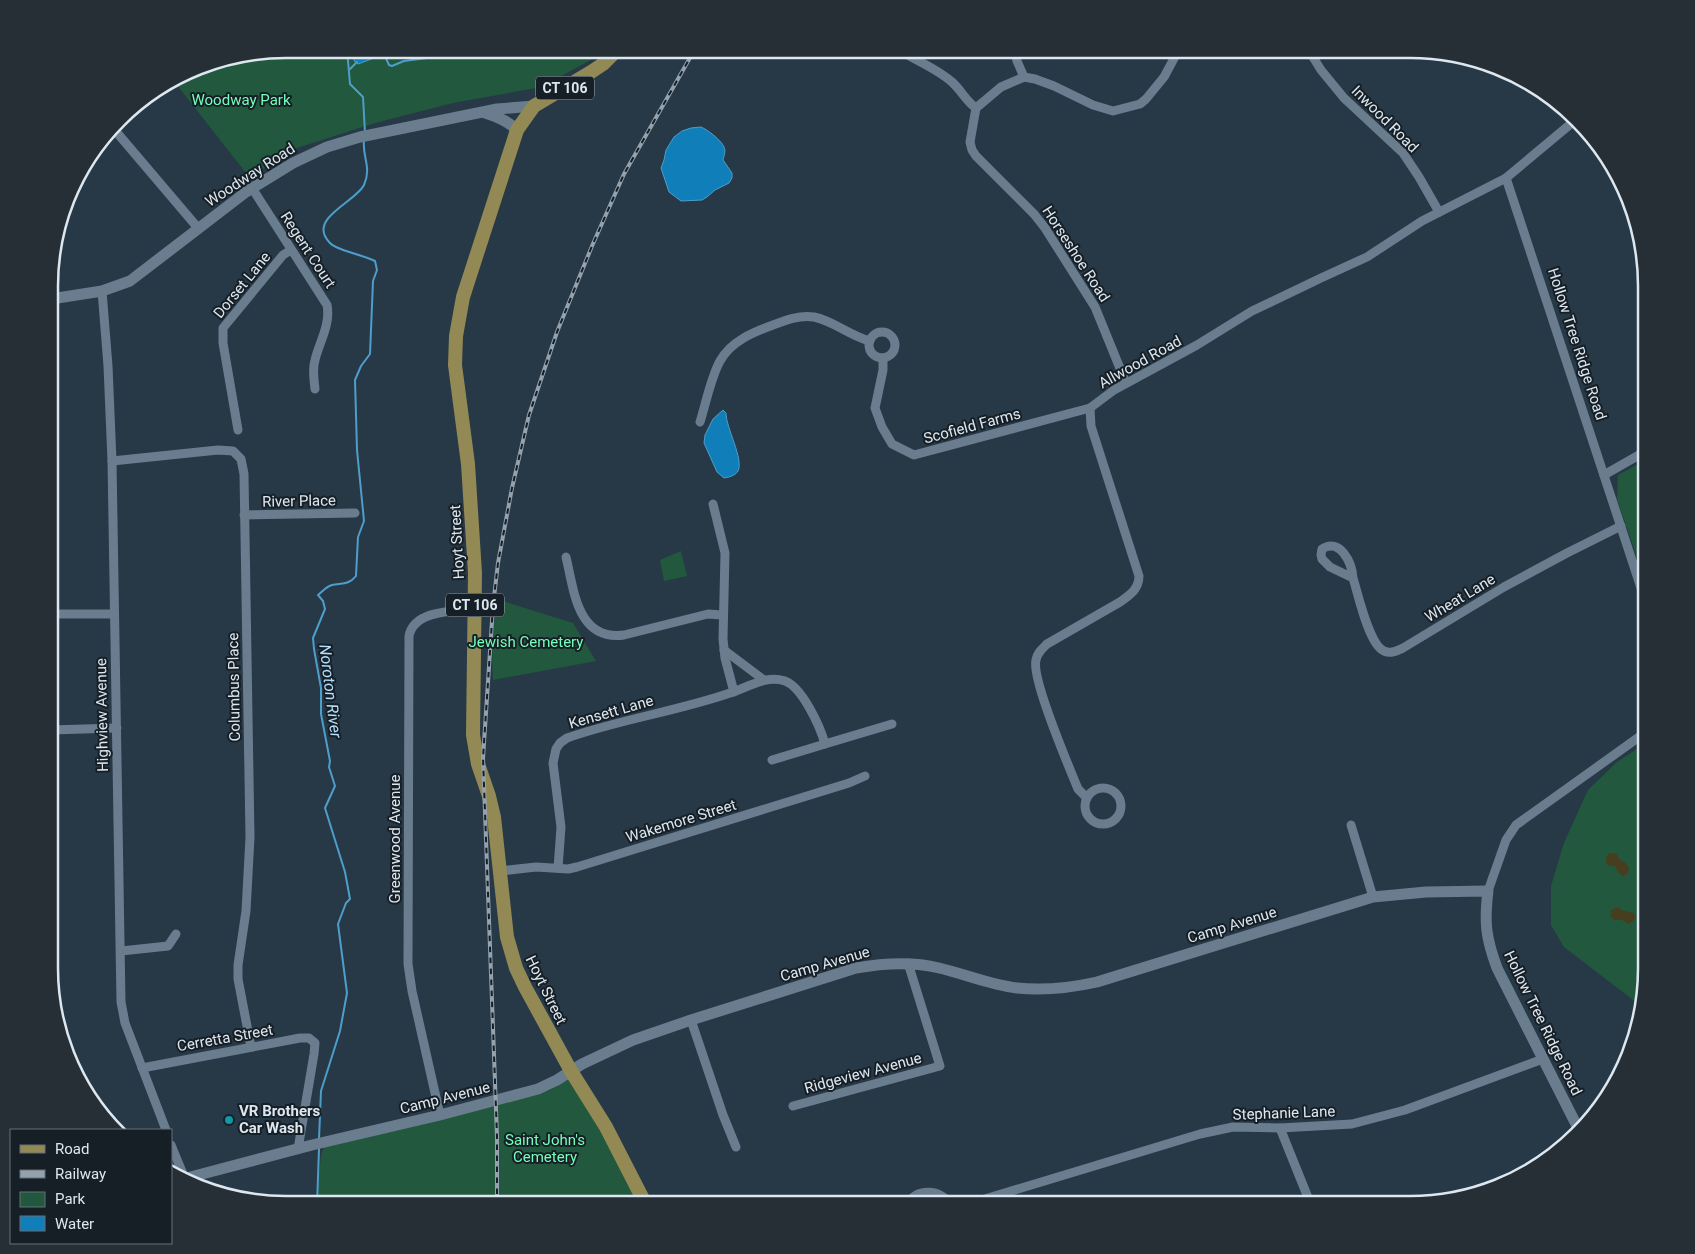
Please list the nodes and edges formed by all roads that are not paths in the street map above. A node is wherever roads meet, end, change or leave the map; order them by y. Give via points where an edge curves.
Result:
1 (609, 58) edge
2 (913, 58) edge
3 (1016, 58) edge
4 (1174, 58) edge
5 (1314, 58) edge
6 (1024, 77) junction
7 (534, 106) junction
8 (976, 108) junction
9 (484, 113) junction
10 (1571, 124) edge
11 (517, 130) junction
12 (117, 132) edge
13 (1506, 178) junction
14 (252, 188) junction
15 (1439, 212) junction
16 (198, 228) junction
17 (291, 250) junction
18 (102, 291) junction
19 (58, 298) edge
20 (870, 341) junction
21 (883, 358) junction
22 (1126, 383) junction
23 (315, 389) dead end
24 (1090, 408) junction
25 (700, 422) dead end
26 (238, 430) dead end
27 (1638, 456) edge
28 (112, 460) junction
29 (1604, 475) junction
30 (713, 504) dead end
31 (355, 514) dead end
32 (244, 515) junction
33 (1621, 526) junction
34 (566, 557) dead end
35 (1353, 578) dead end
36 (1638, 578) edge
37 (475, 609) junction
38 (58, 614) edge
39 (114, 614) junction
40 (722, 614) junction
41 (724, 650) junction
42 (764, 680) junction
43 (734, 692) junction
44 (892, 724) dead end
45 (116, 728) junction
46 (58, 730) edge
47 (1638, 738) edge
48 (825, 744) junction
49 (772, 760) dead end
50 (865, 776) dead end
51 (1087, 798) junction
52 (1351, 825) dead end
53 (558, 868) junction
54 (500, 871) junction
55 (1488, 890) junction
56 (1373, 897) junction
57 (176, 934) dead end
58 (121, 951) junction
59 (908, 963) junction
60 (690, 1020) junction
61 (252, 1047) junction
62 (1543, 1058) junction
63 (142, 1068) junction
64 (571, 1072) junction
65 (793, 1106) dead end
66 (440, 1115) junction
67 (1576, 1124) edge
68 (1280, 1128) junction
69 (166, 1129) edge
70 (736, 1147) dead end
71 (172, 1148) edge
72 (298, 1149) junction
73 (181, 1171) edge
74 (193, 1177) edge
75 (641, 1196) edge
76 (915, 1196) edge
77 (942, 1196) edge
78 (995, 1196) edge
79 (1307, 1196) edge

1 - 7 main road, Hoyt Street / CT 106
2 - 8 street via 944,76
3 - 6 street
4 - 6 street via 1146,99 1140,104 1113,111
5 - 15 street, Inwood Road via 1344,98 1403,153
6 - 8 street via 1001,87
7 - 9 street, Woodway Road
7 - 11 main road, Hoyt Street / CT 106
8 - 22 street, Horseshoe Road via 971,134 972,150 1045,228 1096,307
9 - 11 street via 511,124
9 - 14 street, Woodway Road via 360,137 317,151
10 - 13 street
11 - 37 main road, Hoyt Street / CT 106 via 463,297 456,345 456,373 469,483
12 - 16 street
13 - 15 street, Allwood Road
13 - 29 street, Hollow Tree Ridge Road
14 - 16 street, Woodway Road
14 - 17 street, Regent Court
15 - 22 street, Allwood Road via 1367,257 1252,311
16 - 18 street, Woodway Road via 135,278
17 - 23 street, Regent Court via 322,296 328,311 314,362
17 - 26 street, Dorset Lane via 283,255 223,328
18 - 19 street, Woodway Road
18 - 28 street, Highview Avenue
20 - 21 street via 872,353
20 - 21 street, Scofield Farms via 882,332 894,338 894,352
20 - 25 street via 808,316 785,320 757,331 741,340 720,360
21 - 24 street, Scofield Farms via 875,408 892,444 914,456
22 - 24 street, Allwood Road
24 - 51 street, Allwood Road via 1091,426 1139,582 1120,602 1047,644 1039,653 1035,666 1078,788
27 - 29 street
28 - 32 street, Columbus Place via 233,451 241,459 244,474
28 - 39 street, Highview Avenue
29 - 33 street, Hollow Tree Ridge Road
30 - 40 street via 725,552
31 - 32 street, River Place
32 - 61 street, Columbus Place via 250,837 246,911 238,965
33 - 35 street, Wheat Lane via 1531,572 1403,648 1389,653 1378,647 1371,633
33 - 36 street, Hollow Tree Ridge Road
34 - 40 street via 581,613 590,626 603,633 624,635 708,614
37 - 54 main road, Hoyt Street / CT 106 via 472,735 492,807
37 - 66 street, Greenwood Avenue via 423,618 413,625 409,636 408,964
38 - 39 street
39 - 45 street, Highview Avenue
40 - 41 street
41 - 42 street, Kensett Lane
41 - 43 street
42 - 43 street, Kensett Lane
42 - 48 street, Kensett Lane via 781,680 794,686
43 - 53 street, Kensett Lane via 575,735 560,743 553,762 561,827
44 - 48 street
45 - 46 street
45 - 58 street, Highview Avenue
47 - 55 street, Hollow Tree Ridge Road via 1516,825 1506,840
48 - 49 street
50 - 53 street, Wakemore Street via 586,865
51 - 51 street, Allwood Road via 1088,815 1097,823 1108,823 1120,813 1119,797 1111,789 1100,788
52 - 56 street
53 - 54 street, Wakemore Street
54 - 64 main road, Hoyt Street / CT 106 via 505,925 516,968
55 - 56 street, Camp Avenue
55 - 62 street, Hollow Tree Ridge Road via 1486,933 1490,950
56 - 59 street, Camp Avenue via 1070,988 1016,988 937,967
57 - 58 street via 168,946
58 - 63 street, Highview Avenue via 122,1010
59 - 60 street, Camp Avenue via 856,968
59 - 65 street, Ridgeview Avenue via 940,1066
60 - 64 street, Camp Avenue via 633,1040
60 - 70 street
61 - 63 street, Cerretta Street
61 - 72 street, Cerretta Street via 300,1038 309,1038 315,1043
62 - 67 street, Hollow Tree Ridge Road
62 - 68 street, Stephanie Lane via 1405,1110 1352,1124
63 - 69 street, Highview Avenue
64 - 66 street, Camp Avenue via 538,1090
64 - 75 main road, Hoyt Street / CT 106 via 606,1127
66 - 72 street, Camp Avenue
68 - 78 street, Stephanie Lane via 1233,1127 1200,1134
68 - 79 street
71 - 73 street
72 - 74 street, Camp Avenue
76 - 77 street via 927,1192

